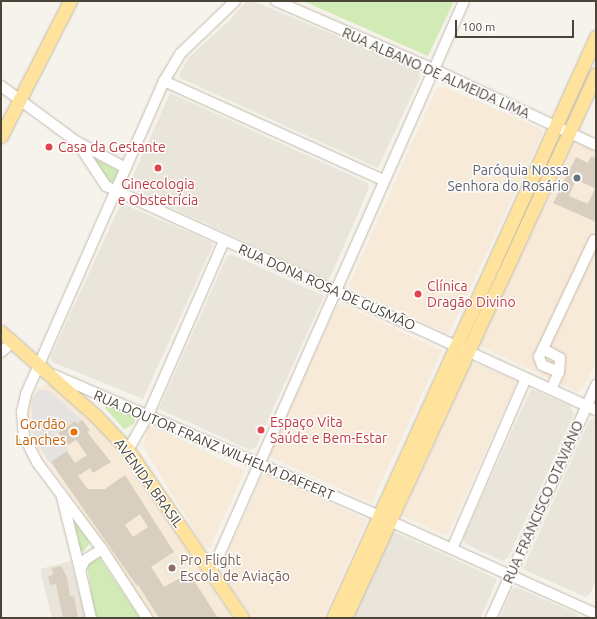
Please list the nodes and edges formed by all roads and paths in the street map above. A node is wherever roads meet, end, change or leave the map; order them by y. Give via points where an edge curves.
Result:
1 (70, 1) edge
2 (234, 1) edge
3 (276, 1) edge
4 (464, 1) edge
5 (596, 37) edge
6 (433, 69) junction
7 (596, 74) edge
8 (164, 81) junction
9 (1, 86) edge
10 (19, 100) junction
11 (556, 127) junction
12 (569, 132) junction
13 (1, 136) edge
14 (77, 142) junction
15 (596, 145) edge
16 (126, 168) junction
17 (383, 180) junction
18 (116, 191) junction
19 (594, 240) dead end
20 (224, 241) junction
21 (335, 291) junction
22 (1, 332) edge
23 (13, 342) junction
24 (457, 346) junction
25 (543, 349) junction
26 (1, 352) edge
27 (469, 352) junction
28 (43, 369) junction
29 (558, 372) junction
30 (526, 378) junction
31 (596, 385) edge
32 (551, 389) junction
33 (591, 408) edge
34 (148, 415) junction
35 (128, 450) junction
36 (258, 464) junction
37 (60, 492) junction
38 (385, 519) junction
39 (102, 548) junction
40 (452, 549) junction
41 (80, 570) junction
42 (211, 572) junction
43 (510, 574) junction
44 (594, 612) edge
45 (91, 618) edge
46 (147, 618) edge
47 (242, 618) edge
48 (333, 618) edge
49 (345, 618) edge
50 (491, 618) edge

1 - 10 main road
2 - 8 street via 180,54
3 - 6 street, RUA ALBANO DE ALMEIDA LIMA
4 - 6 street
5 - 11 main road
6 - 11 street, RUA ALBANO DE ALMEIDA LIMA
6 - 17 street
7 - 12 main road
8 - 16 street
8 - 17 street
9 - 10 street, RUA DONA ROSA DE GUSMÃO
10 - 13 main road
10 - 14 street, RUA DONA ROSA DE GUSMÃO
11 - 12 street, RUA ALBANO DE ALMEIDA LIMA
11 - 24 main road
12 - 15 street, RUA ALBANO DE ALMEIDA LIMA
12 - 27 main road
14 - 16 street, RUA DONA ROSA DE GUSMÃO
14 - 18 street, RUA DONA ROSA DE GUSMÃO via 100,179
16 - 18 street
17 - 21 street
18 - 20 street, RUA DONA ROSA DE GUSMÃO
18 - 28 street
19 - 25 street
20 - 21 street, RUA DONA ROSA DE GUSMÃO
20 - 34 street
21 - 24 street, RUA DONA ROSA DE GUSMÃO
21 - 36 street
22 - 23 main road, AVENIDA BRASIL
23 - 26 street
23 - 28 main road, AVENIDA BRASIL
24 - 27 street, RUA DONA ROSA DE GUSMÃO
24 - 38 main road
25 - 29 street via 560,358
25 - 29 street via 539,362
27 - 30 street, RUA DONA ROSA DE GUSMÃO
27 - 38 main road
28 - 34 street, RUA DOUTOR FRANZ WILHELM DAFFERT
28 - 35 main road, AVENIDA BRASIL
28 - 37 street via 22,412 24,436 37,462
29 - 32 street
30 - 32 street, RUA DONA ROSA DE GUSMÃO
30 - 40 street
31 - 33 street, RUA FRANCISCO OTAVIANO
32 - 33 street, RUA DONA ROSA DE GUSMÃO
33 - 43 street, RUA FRANCISCO OTAVIANO
34 - 35 street
34 - 36 street, RUA DOUTOR FRANZ WILHELM DAFFERT
35 - 42 main road, AVENIDA BRASIL
36 - 38 street, RUA DOUTOR FRANZ WILHELM DAFFERT
36 - 42 street
37 - 39 street
37 - 41 street
38 - 40 street, RUA DOUTOR FRANZ WILHELM DAFFERT
38 - 48 main road
38 - 49 main road
39 - 41 street via 85,560
39 - 46 street
40 - 43 street, RUA DOUTOR FRANZ WILHELM DAFFERT
41 - 45 street
42 - 47 main road, AVENIDA BRASIL
43 - 44 street, RUA DOUTOR FRANZ WILHELM DAFFERT
43 - 50 street, RUA FRANCISCO OTAVIANO

